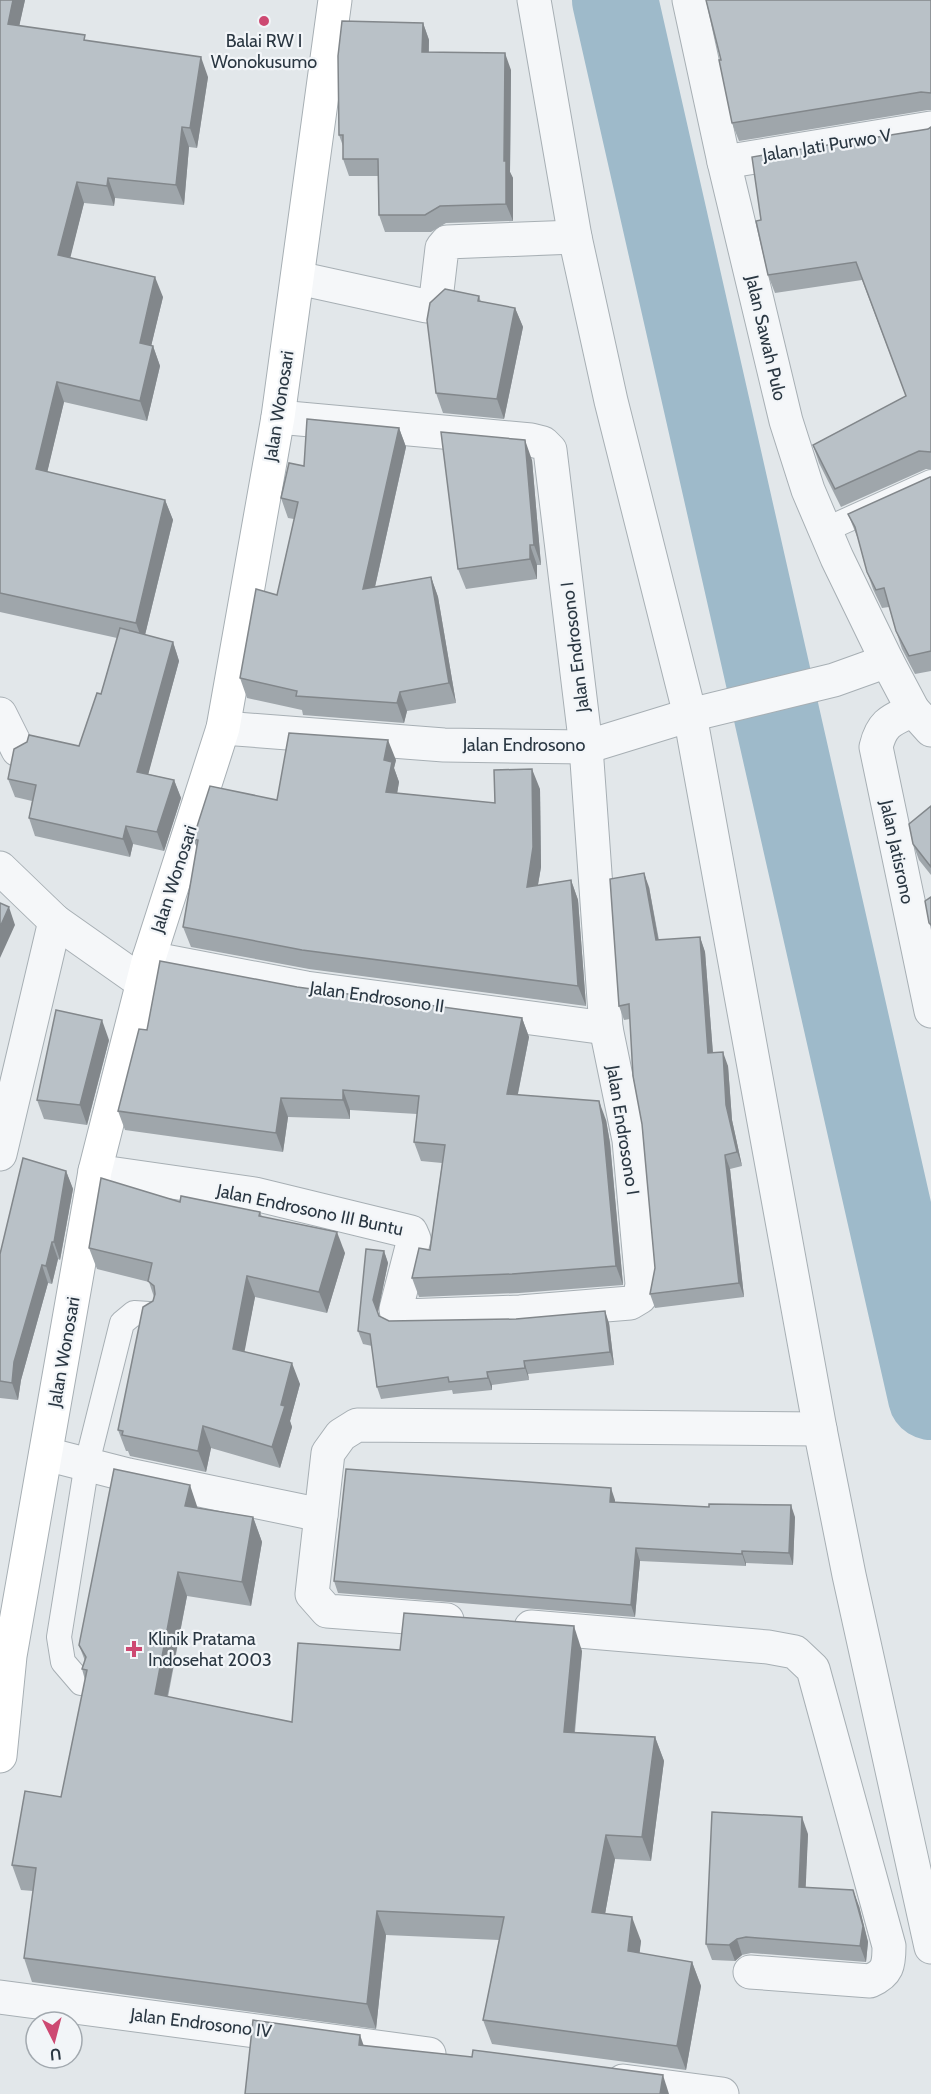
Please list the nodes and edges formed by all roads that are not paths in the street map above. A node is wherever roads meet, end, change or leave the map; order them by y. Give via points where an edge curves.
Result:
1 (335, 0) edge
2 (534, 0) edge
3 (689, 0) edge
4 (931, 128) edge
5 (724, 162) junction
6 (575, 237) junction
7 (298, 278) junction
8 (278, 417) junction
9 (931, 482) edge
10 (825, 530) junction
11 (887, 662) junction
12 (702, 713) junction
13 (0, 714) edge
14 (922, 720) edge
15 (223, 728) junction
16 (586, 747) junction
17 (18, 750) edge
18 (0, 868) edge
19 (55, 921) junction
20 (146, 971) junction
21 (931, 1011) edge
22 (606, 1028) junction
23 (0, 1154) edge
24 (95, 1171) junction
25 (640, 1297) joint
26 (149, 1314) edge
27 (820, 1429) junction
28 (46, 1454) junction
29 (87, 1464) junction
30 (321, 1515) junction
31 (5, 1655) edge
32 (81, 1683) edge
33 (0, 1756) edge
34 (931, 1947) edge
35 (750, 1972) dead end
36 (0, 1997) edge
37 (464, 2059) edge
38 (592, 2076) edge
39 (722, 2094) edge

1 - 7 main road, Jalan Wonosari
2 - 6 street
3 - 5 street, Jalan Sawah Pulo
4 - 5 street, Jalan Jati Purwo V
5 - 10 street, Jalan Sawah Pulo via 786,422
6 - 7 street via 447,242 442,248 436,298 426,306
6 - 12 street via 611,401
7 - 8 main road, Jalan Wonosari
8 - 15 main road, Jalan Wonosari
8 - 16 street, Jalan Endrosono I via 531,440 550,450
9 - 10 lane
10 - 11 street, Jalan Sawah Pulo
11 - 12 street, Jalan Endrosono via 834,680
11 - 14 street, Jalan Jatisrono
12 - 16 street, Jalan Endrosono
12 - 27 street
13 - 17 street
14 - 21 street, Jalan Jatisrono via 888,722 879,733 876,747
15 - 16 street, Jalan Endrosono via 444,745
15 - 20 main road, Jalan Wonosari
16 - 22 street, Jalan Endrosono I
18 - 19 street
19 - 20 street
19 - 23 street
20 - 22 street, Jalan Endrosono II
20 - 24 main road, Jalan Wonosari
22 - 25 street, Jalan Endrosono I via 629,1140
24 - 25 street, Jalan Endrosono III Buntu via 255,1194 411,1232 414,1239 396,1309 398,1315 542,1310 630,1303
24 - 28 main road, Jalan Wonosari
26 - 29 lane via 134,1313 122,1323
27 - 30 street via 357,1425 341,1435 328,1453
27 - 34 street
28 - 29 street
28 - 31 main road, Jalan Wonosari
29 - 30 street
29 - 32 lane via 59,1637 63,1662
30 - 35 street via 312,1594 327,1611 768,1647 795,1652 813,1670 889,1946 889,1964 883,1975 870,1981
31 - 33 main road, Jalan Wonosari
36 - 37 street, Jalan Endrosono IV
38 - 39 street

